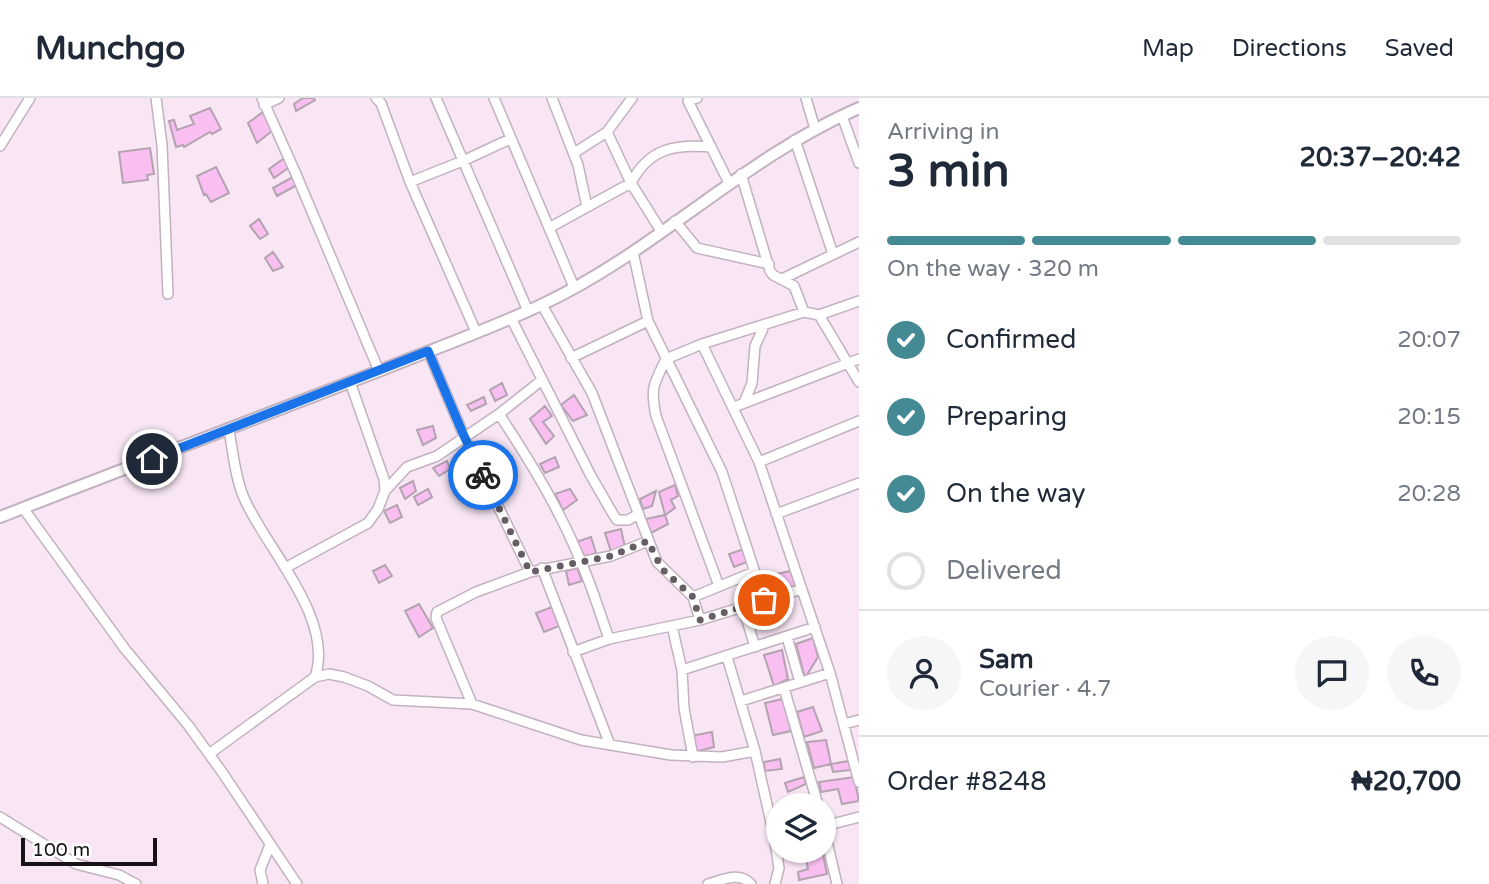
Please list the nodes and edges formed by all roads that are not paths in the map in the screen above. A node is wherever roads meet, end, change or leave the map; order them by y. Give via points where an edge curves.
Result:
1 (30, 98) edge
2 (156, 98) edge
3 (279, 98) edge
4 (376, 98) edge
5 (436, 98) edge
6 (494, 98) edge
7 (552, 98) edge
8 (632, 98) edge
9 (806, 98) edge
10 (690, 99) edge
11 (263, 102) edge
12 (859, 108) edge
13 (842, 116) junction
14 (815, 129) junction
15 (607, 132) junction
16 (510, 139) junction
17 (794, 140) junction
18 (0, 146) edge
19 (711, 147) junction
20 (574, 153) junction
21 (465, 160) junction
22 (859, 163) edge
23 (741, 174) junction
24 (410, 182) junction
25 (631, 183) junction
26 (729, 183) junction
27 (587, 207) junction
28 (675, 221) junction
29 (549, 228) junction
30 (661, 232) junction
31 (859, 242) edge
32 (633, 252) junction
33 (833, 254) junction
34 (769, 264) junction
35 (782, 279) junction
36 (574, 287) junction
37 (168, 294) dead end
38 (859, 301) edge
39 (542, 305) junction
40 (528, 311) junction
41 (804, 312) junction
42 (819, 315) junction
43 (511, 318) junction
44 (648, 320) junction
45 (765, 324) junction
46 (476, 332) junction
47 (702, 344) junction
48 (428, 351) junction
49 (571, 358) junction
50 (666, 359) junction
51 (859, 359) edge
52 (848, 363) junction
53 (379, 371) junction
54 (542, 380) junction
55 (350, 382) junction
56 (859, 382) edge
57 (744, 403) junction
58 (734, 407) junction
59 (499, 414) junction
60 (859, 421) edge
61 (229, 430) junction
62 (464, 436) junction
63 (759, 461) junction
64 (859, 483) edge
65 (385, 491) junction
66 (23, 508) junction
67 (639, 514) junction
68 (776, 514) junction
69 (0, 517) edge
70 (648, 541) junction
71 (581, 561) junction
72 (285, 568) junction
73 (542, 568) junction
74 (530, 572) junction
75 (754, 572) junction
76 (719, 586) junction
77 (803, 589) junction
78 (693, 597) junction
79 (764, 600) junction
80 (743, 607) junction
81 (700, 620) junction
82 (672, 626) junction
83 (815, 627) junction
84 (788, 637) junction
85 (609, 639) junction
86 (755, 647) junction
87 (573, 652) junction
88 (726, 657) junction
89 (320, 664) junction
90 (682, 670) junction
91 (830, 673) junction
92 (329, 674) junction
93 (315, 677) junction
94 (800, 682) junction
95 (784, 688) junction
96 (741, 701) junction
97 (472, 704) junction
98 (859, 720) edge
99 (844, 724) junction
100 (610, 745) junction
101 (755, 751) junction
102 (209, 754) junction
103 (692, 757) junction
104 (857, 766) edge
105 (859, 782) edge
106 (815, 793) edge
107 (766, 795) edge
108 (0, 817) edge
109 (859, 817) edge
110 (836, 824) edge
111 (270, 845) junction
112 (779, 863) edge
113 (833, 863) edge
114 (136, 884) edge
115 (263, 884) edge
116 (297, 884) edge
117 (708, 884) edge
118 (751, 884) edge
119 (775, 884) edge
120 (838, 884) edge

1 - 18 street
2 - 37 street
3 - 11 street
4 - 24 street
5 - 21 street
6 - 16 street
7 - 20 street
8 - 15 street
9 - 14 street
10 - 19 street
11 - 53 street
12 - 13 street
13 - 14 street
13 - 22 street
14 - 17 street
15 - 20 street
15 - 25 street
16 - 21 street
16 - 29 street
17 - 23 street
17 - 33 street
19 - 25 street via 671,147 639,167
19 - 26 street
20 - 27 street
21 - 24 street
21 - 40 street
23 - 26 street
23 - 34 street
24 - 46 street
25 - 27 street
25 - 30 street
26 - 28 street
27 - 29 street
28 - 30 street
28 - 34 street via 697,248
29 - 36 street
30 - 32 street
31 - 33 street
32 - 36 street
32 - 44 street
33 - 35 street
34 - 35 street via 773,275
35 - 41 street via 794,286
36 - 39 street
38 - 42 street
39 - 40 street
39 - 49 street
40 - 43 street
41 - 42 street
41 - 45 street
42 - 52 street
43 - 46 street
43 - 54 street
44 - 49 street
44 - 50 street
45 - 47 street
45 - 57 street via 755,346 752,383
46 - 48 street
47 - 50 street
47 - 58 street
48 - 53 street
48 - 62 street
49 - 67 street via 592,393
50 - 75 street via 722,472
50 - 76 street via 652,391 654,407
51 - 52 street
52 - 56 street
52 - 57 street
53 - 55 street
54 - 59 street
54 - 67 street via 617,520
55 - 61 street
55 - 65 street
57 - 58 street
58 - 63 street
59 - 62 street
59 - 71 street via 529,460
60 - 63 street
61 - 66 street
61 - 72 street via 244,498
62 - 65 street via 437,456 407,467
62 - 74 street
63 - 68 street
64 - 68 street
65 - 72 street via 368,523
66 - 69 street
66 - 102 street via 125,649
67 - 70 street
68 - 77 street
70 - 71 street via 611,556
70 - 78 street via 662,569
71 - 73 street
71 - 85 street
72 - 89 street via 312,622
73 - 74 street
73 - 87 street
74 - 97 street via 436,613
75 - 76 street
75 - 79 street
76 - 78 street
77 - 79 street
77 - 83 street
78 - 81 street
79 - 80 street
80 - 81 street
80 - 86 street
81 - 82 street
82 - 85 street
82 - 90 street
83 - 84 street
83 - 91 street
84 - 86 street
84 - 94 street
85 - 87 street
86 - 88 street
87 - 100 street
88 - 90 street
88 - 96 street
89 - 92 street
89 - 93 street
90 - 103 street
91 - 94 street
91 - 99 street
92 - 93 street
92 - 97 street via 358,681 393,700
93 - 102 street
94 - 95 street
95 - 96 street
95 - 106 street
96 - 101 street
97 - 100 street
98 - 99 street
99 - 104 street
100 - 103 street
101 - 103 street
101 - 107 street
102 - 111 street
104 - 105 street
108 - 114 street via 76,864
109 - 110 street
111 - 115 street via 260,870
111 - 116 street
112 - 119 street
113 - 120 street
117 - 118 street via 739,876

